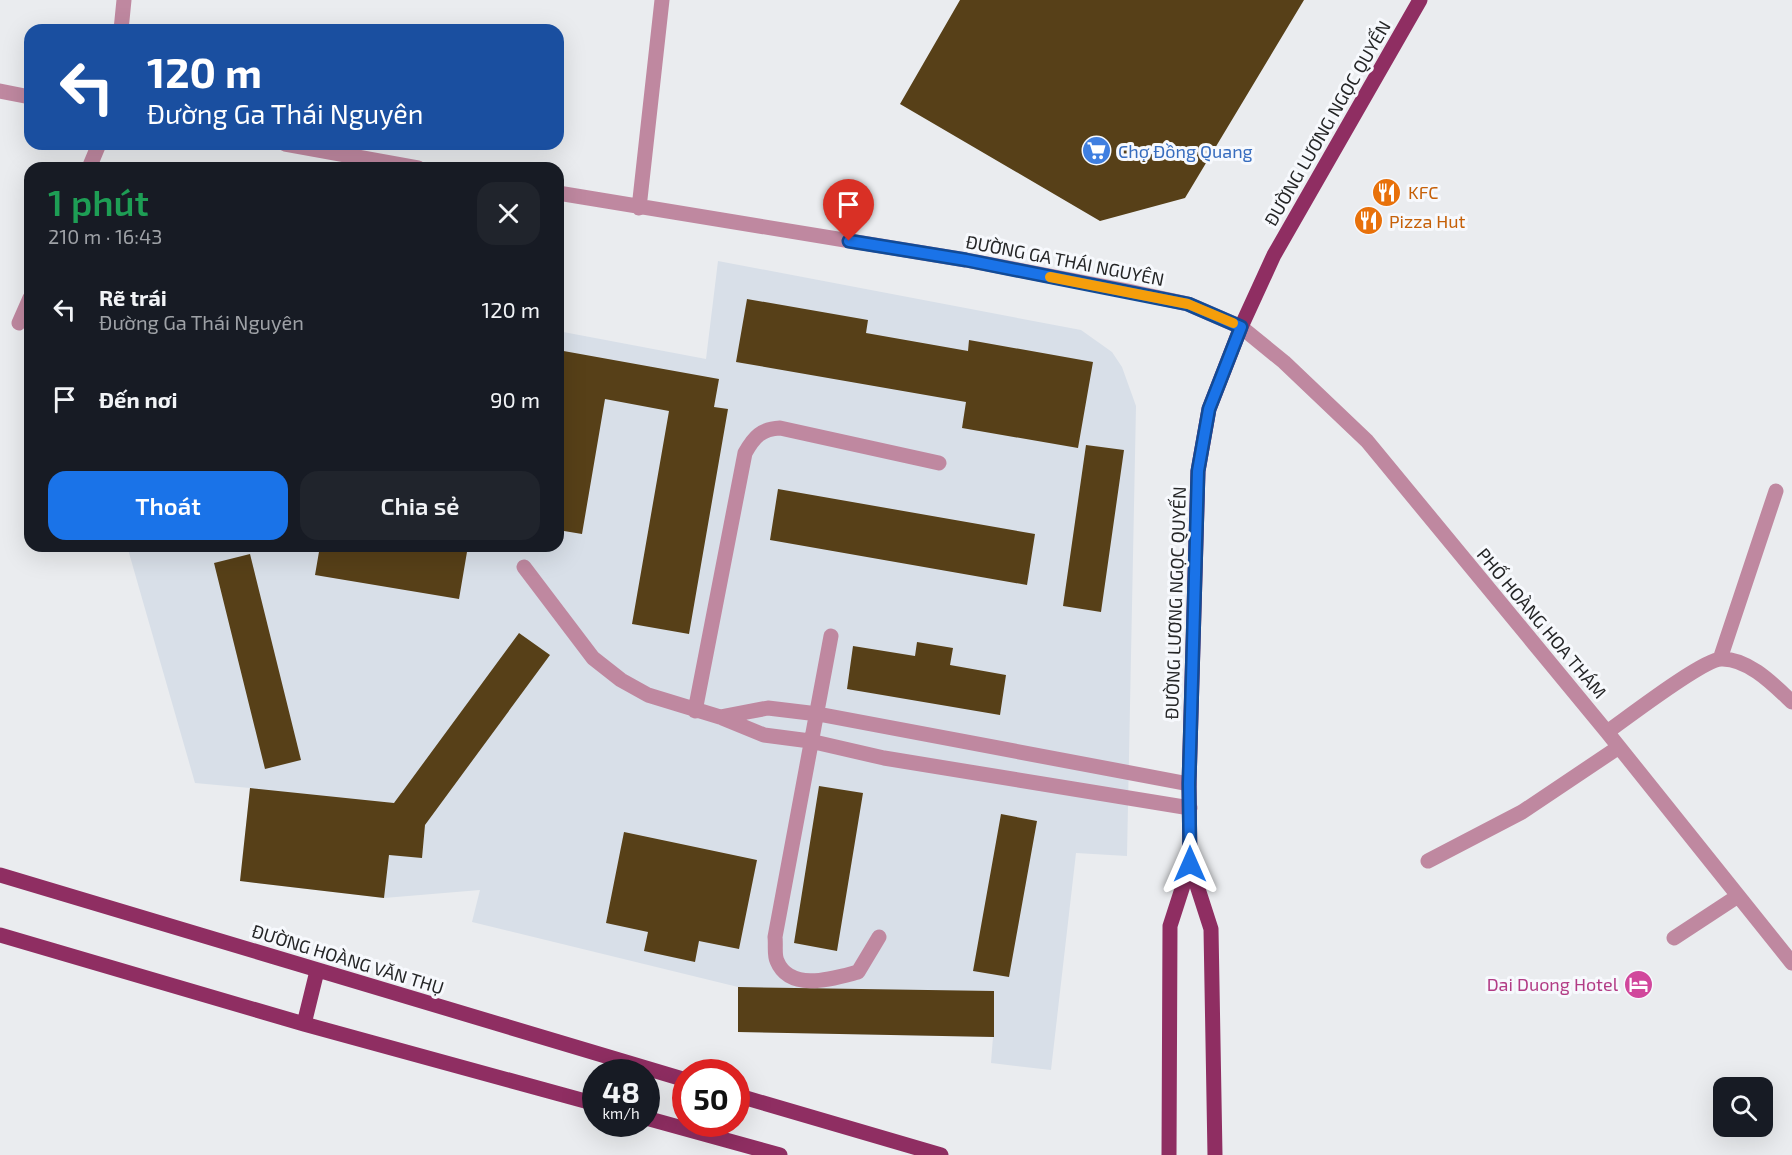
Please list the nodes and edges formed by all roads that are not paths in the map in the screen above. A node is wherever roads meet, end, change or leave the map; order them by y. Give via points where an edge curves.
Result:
1 (124, 0) edge
2 (1420, 0) edge
3 (660, 1) edge
4 (122, 24) edge
5 (0, 91) edge
6 (24, 96) edge
7 (318, 150) edge
8 (385, 162) edge
9 (564, 194) edge
10 (639, 208) junction
11 (24, 312) edge
12 (19, 323) dead end
13 (1241, 327) junction
14 (939, 463) dead end
15 (1776, 491) dead end
16 (524, 567) dead end
17 (831, 636) dead end
18 (1720, 659) junction
19 (1792, 702) edge
20 (695, 711) junction
21 (818, 714) junction
22 (720, 717) junction
23 (1607, 732) junction
24 (810, 741) junction
25 (1619, 747) junction
26 (1189, 784) junction
27 (1190, 808) junction
28 (1428, 861) dead end
29 (1190, 864) junction
30 (0, 875) edge
31 (1738, 896) junction
32 (0, 935) edge
33 (879, 937) dead end
34 (1674, 938) dead end
35 (1792, 963) edge
36 (317, 971) junction
37 (304, 1024) junction
38 (672, 1076) edge
39 (750, 1099) edge
40 (582, 1100) edge
41 (660, 1122) edge
42 (780, 1155) edge
43 (941, 1155) edge
44 (1168, 1155) edge
45 (1215, 1155) edge

1 - 4 street
2 - 13 main road, ĐƯỜNG LƯƠNG NGỌC QUYẾN via 1274,255
3 - 10 street
5 - 6 street
7 - 8 street
9 - 10 street, ĐƯỜNG GA THÁI NGUYÊN
10 - 13 street, ĐƯỜNG GA THÁI NGUYÊN via 966,260 1138,293 1188,304
11 - 12 street
13 - 23 street, PHỐ HOÀNG HOA THÁM via 1367,441
13 - 26 main road, ĐƯỜNG LƯƠNG NGỌC QUYẾN via 1209,409 1198,471
14 - 20 street via 780,428 766,429 754,438 745,453
15 - 18 street
16 - 20 street via 593,658 648,695
17 - 21 street
18 - 19 street via 1746,664
18 - 23 street
20 - 22 street
21 - 22 street via 768,708
21 - 24 street
21 - 26 street
22 - 24 street via 764,735
23 - 25 street, PHỐ HOÀNG HOA THÁM
24 - 27 street via 884,758
24 - 33 street via 775,938 777,962 790,975 814,983 858,972
25 - 28 street via 1522,812
25 - 31 street, PHỐ HOÀNG HOA THÁM
26 - 27 main road, ĐƯỜNG LƯƠNG NGỌC QUYẾN
27 - 29 main road, ĐƯỜNG LƯƠNG NGỌC QUYẾN
29 - 44 main road, ĐƯỜNG LƯƠNG NGỌC QUYẾN via 1170,926
29 - 45 main road, ĐƯỜNG LƯƠNG NGỌC QUYẾN via 1211,929
30 - 36 main road, ĐƯỜNG HOÀNG VĂN THỤ
31 - 34 street
31 - 35 street, PHỐ HOÀNG HOA THÁM
32 - 37 main road
36 - 37 main road
36 - 38 main road, ĐƯỜNG HOÀNG VĂN THỤ
37 - 40 main road
39 - 43 main road
41 - 42 main road

